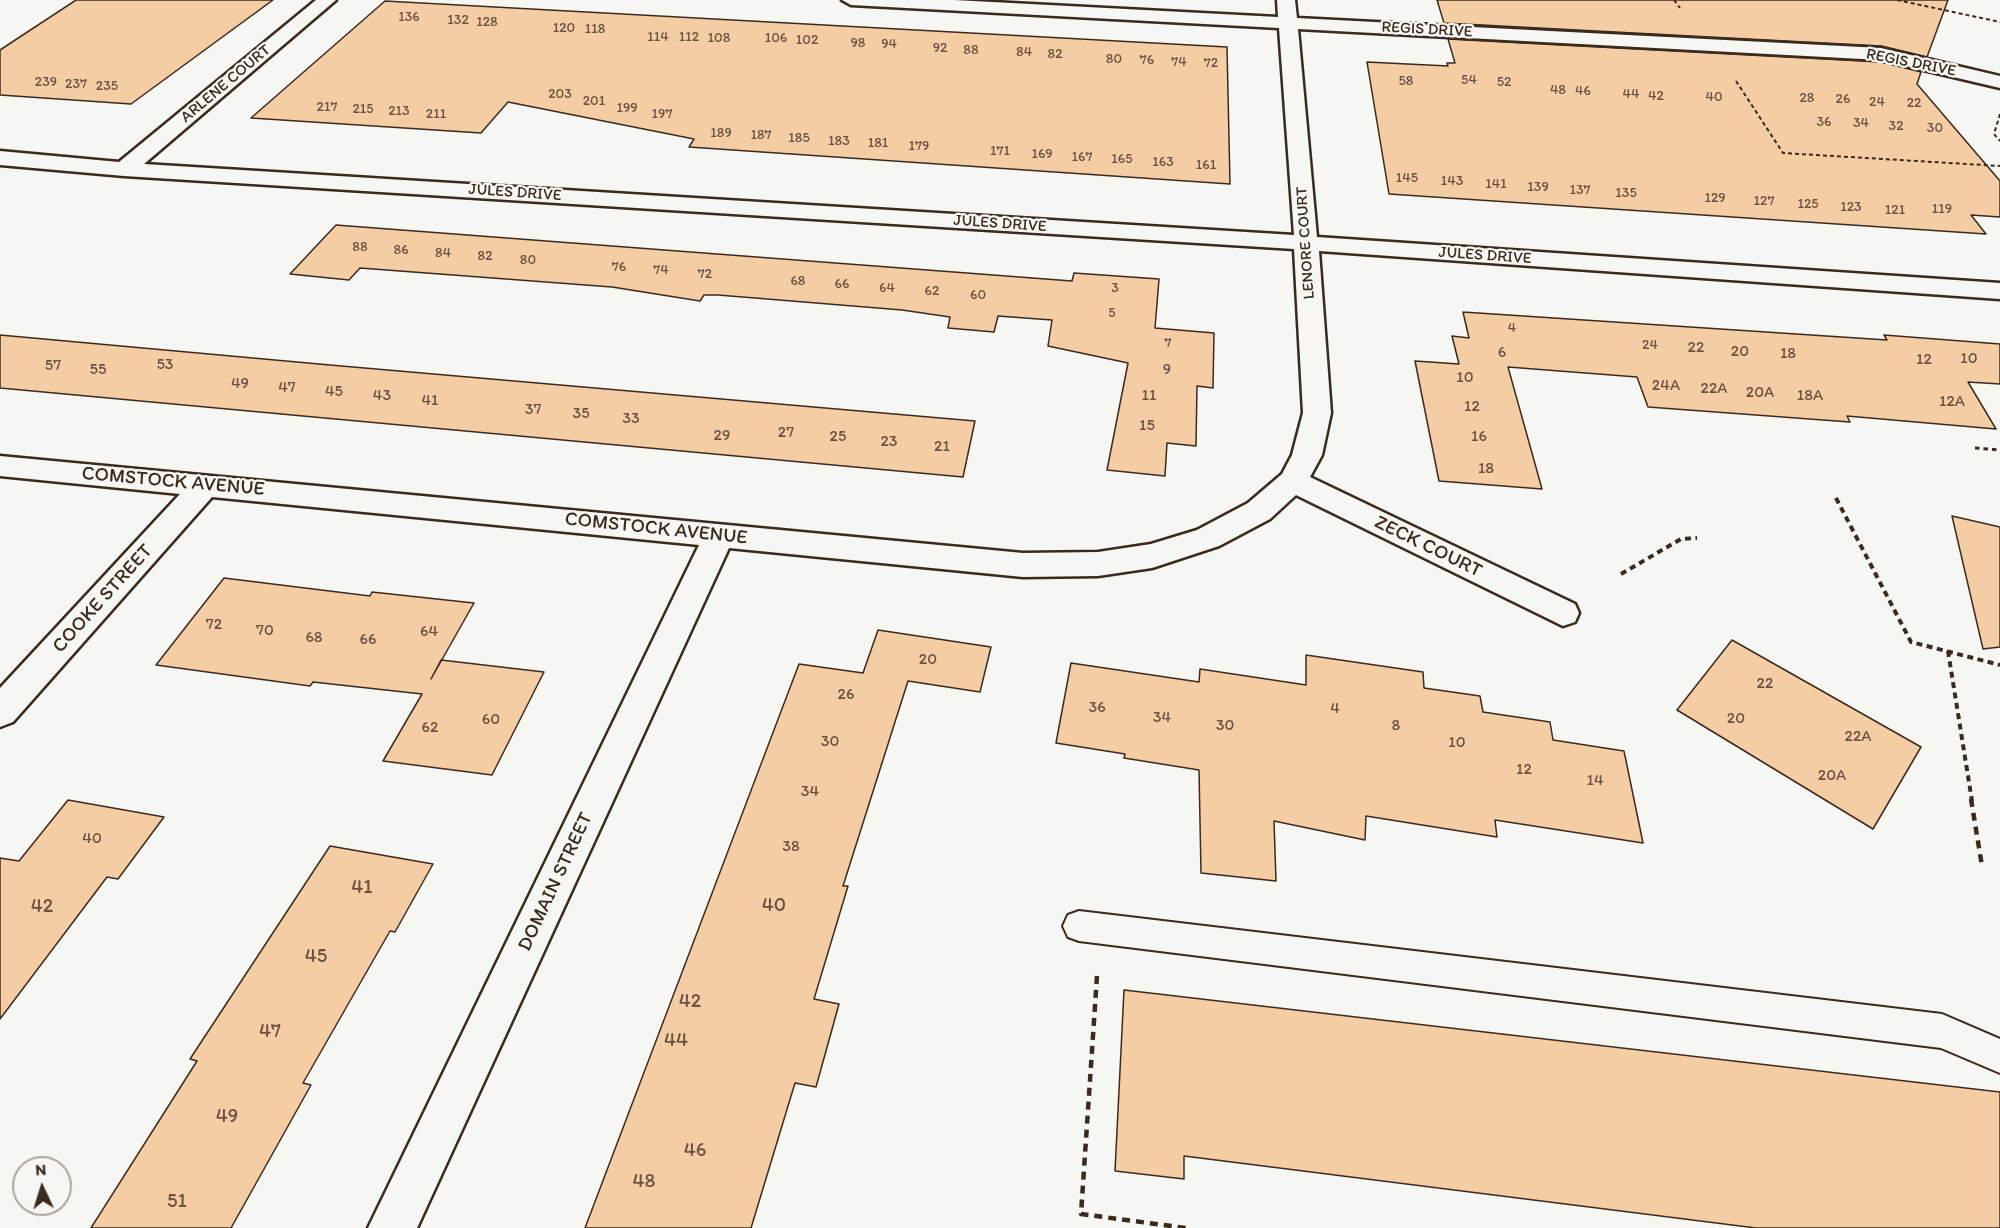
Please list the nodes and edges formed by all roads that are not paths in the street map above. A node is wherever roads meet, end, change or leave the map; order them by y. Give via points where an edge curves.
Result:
1 (327, 0) edge
2 (851, 0) edge
3 (1287, 11) edge
4 (2000, 82) edge
5 (0, 158) edge
6 (124, 169) junction
7 (1306, 243) junction
8 (2000, 291) edge
9 (0, 466) edge
10 (1293, 481) junction
11 (206, 485) junction
12 (718, 536) junction
13 (1563, 613) dead end
14 (0, 712) edge
15 (1079, 926) dead end
16 (2000, 1056) edge
17 (392, 1228) edge

1 - 6 street, ARLENE COURT
2 - 3 street, REGIS DRIVE
3 - 4 street, REGIS DRIVE via 1881,54
3 - 7 street, LENORE COURT
5 - 6 street, JULES DRIVE
6 - 7 street, JULES DRIVE
7 - 8 street, JULES DRIVE
7 - 10 street, LENORE COURT via 1317,413 1307,455
9 - 11 street, COMSTOCK AVENUE
10 - 12 street, COMSTOCK AVENUE via 1259,511 1208,538 1152,555 1098,564 1023,565
10 - 13 street, ZECK COURT
11 - 12 street, COMSTOCK AVENUE
11 - 14 street, COOKE STREET
12 - 17 street, DOMAIN STREET
15 - 16 lane via 1942,1031

